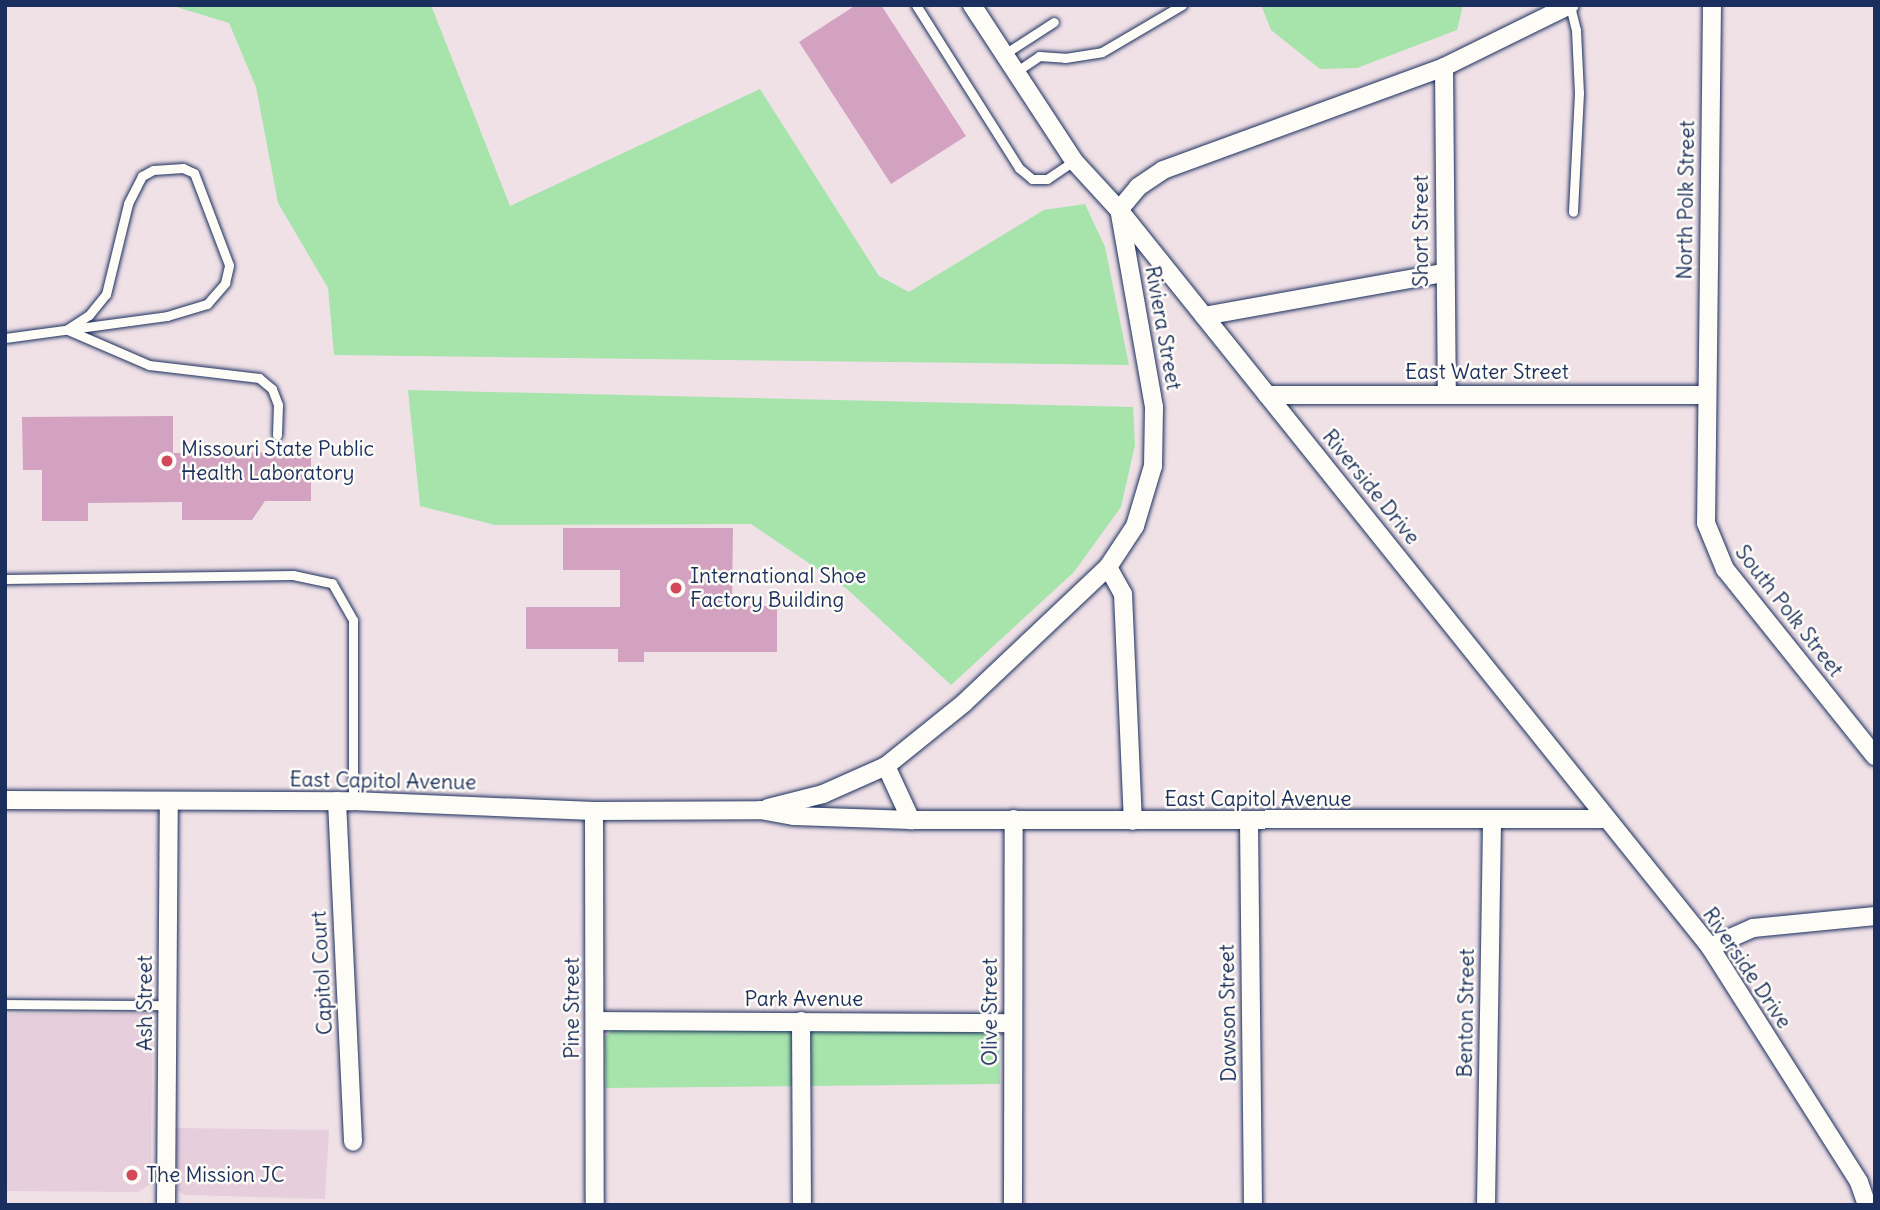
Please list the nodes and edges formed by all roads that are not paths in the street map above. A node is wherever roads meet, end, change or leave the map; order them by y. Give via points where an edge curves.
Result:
1 (916, 5) edge
2 (972, 5) edge
3 (1182, 5) edge
4 (1570, 5) edge
5 (1712, 5) edge
6 (1054, 22) dead end
7 (1006, 54) junction
8 (1444, 67) junction
9 (1017, 71) junction
10 (1074, 161) junction
11 (1119, 210) junction
12 (1573, 212) dead end
13 (1443, 273) junction
14 (1204, 316) junction
15 (66, 330) junction
16 (5, 338) edge
17 (1447, 394) junction
18 (1267, 395) junction
19 (1707, 395) junction
20 (277, 435) dead end
21 (1108, 567) junction
22 (5, 579) edge
23 (1875, 756) edge
24 (886, 766) junction
25 (5, 800) edge
26 (169, 801) junction
27 (345, 801) junction
28 (760, 810) junction
29 (594, 811) junction
30 (1014, 819) junction
31 (1605, 819) junction
32 (911, 820) junction
33 (1133, 821) junction
34 (1249, 821) junction
35 (1492, 822) junction
36 (1875, 916) edge
37 (1710, 947) junction
38 (5, 1004) edge
39 (167, 1005) junction
40 (595, 1021) junction
41 (801, 1021) junction
42 (1012, 1023) junction
43 (353, 1142) dead end
44 (166, 1205) edge
45 (595, 1205) edge
46 (802, 1205) edge
47 (1013, 1205) edge
48 (1253, 1205) edge
49 (1486, 1205) edge
50 (1867, 1205) edge

1 - 10 lane via 1019,168 1032,179 1046,179
2 - 7 street
3 - 9 lane via 1102,52 1065,58 1040,56
4 - 8 street
4 - 12 lane via 1579,93
5 - 19 street, North Polk Street
6 - 7 lane
7 - 9 street
8 - 11 street via 1163,170 1138,187
8 - 13 street, Short Street
9 - 10 street
10 - 11 street
11 - 14 street, Riverside Drive
11 - 21 street, Riviera Street via 1148,352 1154,407 1153,466 1135,526
13 - 14 street
13 - 17 street, Short Street
14 - 18 street, Riverside Drive
15 - 15 lane via 198,309 220,291 228,275 227,255 194,173 183,168 163,169 142,176 128,204 106,294
15 - 16 lane
15 - 20 lane via 149,365 259,378 272,388 278,405
17 - 18 street, East Water Street
17 - 19 street, East Water Street
18 - 31 street, Riverside Drive
19 - 23 street, South Polk Street via 1706,523 1713,548
21 - 24 street, Riviera Street via 964,703
21 - 33 street via 1123,594
22 - 27 lane via 293,575 332,583 353,620
24 - 28 street, East Capitol Avenue via 823,794
24 - 32 street
25 - 26 street, East Capitol Avenue
26 - 27 street, East Capitol Avenue
26 - 39 street, Ash Street
27 - 29 street, East Capitol Avenue
27 - 43 street, Capitol Court
28 - 29 street, East Capitol Avenue
28 - 32 street, East Capitol Avenue via 794,816
29 - 40 street, Pine Street
30 - 32 street, East Capitol Avenue
30 - 33 street, East Capitol Avenue
30 - 42 street, Olive Street
31 - 35 street, East Capitol Avenue
31 - 37 street, Riverside Drive
33 - 34 street, East Capitol Avenue
34 - 35 street, East Capitol Avenue
34 - 48 street, Dawson Street
35 - 49 street, Benton Street
36 - 37 street via 1753,928
37 - 50 street, Riverside Drive via 1859,1182
38 - 39 lane
39 - 44 street, Ash Street
40 - 41 street, Park Avenue
40 - 45 street, Pine Street
41 - 42 street, Park Avenue
41 - 46 street
42 - 47 street, Olive Street

